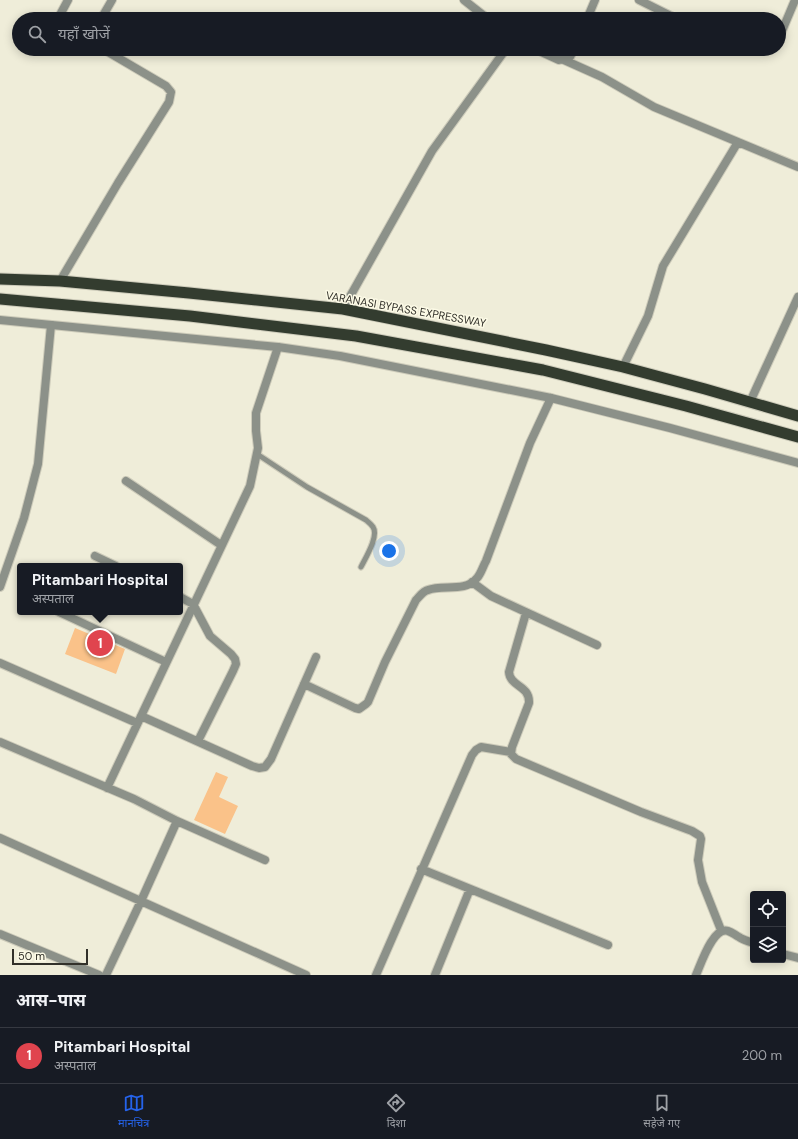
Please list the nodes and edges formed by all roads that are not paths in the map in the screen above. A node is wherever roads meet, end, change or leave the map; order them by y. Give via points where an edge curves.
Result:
1 (68, 0) edge
2 (112, 0) edge
3 (464, 0) edge
4 (595, 0) edge
5 (640, 0) edge
6 (795, 0) edge
7 (62, 12) edge
8 (105, 12) edge
9 (479, 12) edge
10 (590, 12) edge
11 (663, 12) edge
12 (786, 21) edge
13 (115, 56) edge
14 (501, 56) edge
15 (551, 56) edge
16 (571, 56) edge
17 (564, 60) junction
18 (738, 142) junction
19 (798, 168) edge
20 (0, 279) edge
21 (60, 281) junction
22 (798, 297) edge
23 (0, 299) edge
24 (343, 309) junction
25 (0, 320) edge
26 (51, 325) junction
27 (278, 347) junction
28 (623, 367) junction
29 (551, 398) junction
30 (750, 402) junction
31 (798, 416) edge
32 (798, 438) edge
33 (257, 454) junction
34 (798, 463) edge
35 (126, 481) dead end
36 (221, 545) junction
37 (95, 556) dead end
38 (110, 563) edge
39 (362, 567) dead end
40 (472, 582) junction
41 (0, 587) edge
42 (183, 599) edge
43 (193, 604) junction
44 (526, 613) junction
45 (65, 615) edge
46 (597, 645) dead end
47 (316, 657) dead end
48 (166, 662) junction
49 (0, 663) edge
50 (304, 684) junction
51 (139, 720) junction
52 (198, 741) junction
53 (0, 742) edge
54 (511, 752) junction
55 (107, 788) junction
56 (176, 822) junction
57 (0, 838) edge
58 (265, 860) dead end
59 (421, 869) junction
60 (470, 889) junction
61 (141, 901) junction
62 (722, 930) junction
63 (0, 934) edge
64 (750, 942) edge
65 (608, 945) dead end
66 (786, 955) edge
67 (798, 958) edge
68 (99, 975) edge
69 (106, 975) edge
70 (306, 975) edge
71 (376, 975) edge
72 (435, 975) edge
73 (696, 975) edge

1 - 7 street
2 - 8 street
3 - 9 street
4 - 10 street
5 - 11 street
6 - 12 street
13 - 21 street via 166,86 171,92 169,102
14 - 24 street via 432,151
15 - 17 street
16 - 17 street
17 - 18 street via 602,77 654,107
18 - 19 street
18 - 28 street via 663,266 648,316
20 - 21 highway, VARANASI BYPASS EXPRESSWAY
21 - 24 highway, VARANASI BYPASS EXPRESSWAY
22 - 30 street
23 - 32 highway via 190,316 356,336 543,370 686,406
24 - 28 highway, VARANASI BYPASS EXPRESSWAY
25 - 26 street
26 - 27 street
26 - 41 street via 38,464 24,518
27 - 29 street via 340,356
27 - 33 street via 256,413
28 - 30 highway, VARANASI BYPASS EXPRESSWAY
29 - 34 street
29 - 40 street via 530,444 486,561
30 - 31 highway, VARANASI BYPASS EXPRESSWAY
33 - 36 street via 250,486
33 - 39 lane via 373,526 375,537
35 - 36 street
36 - 43 street
37 - 38 street
40 - 44 street via 491,596
40 - 50 street via 454,588 427,590 416,600 368,702 359,709
42 - 43 street
43 - 48 street
43 - 52 street via 210,636 231,654 236,664
44 - 46 street
44 - 54 street via 509,672 511,679 527,693 528,703
45 - 48 street
47 - 50 street
48 - 51 street
49 - 51 street
50 - 52 street via 271,759 265,767 252,766
51 - 52 street
51 - 55 street
53 - 55 street
54 - 59 street via 486,747 476,750 472,755
54 - 62 street via 516,759 700,836 698,853 702,882
55 - 56 street via 134,799
56 - 58 street
56 - 61 street
57 - 61 street
59 - 60 street
59 - 71 street
60 - 65 street
60 - 72 street
61 - 69 street
61 - 70 street
62 - 64 street
62 - 73 street via 712,940
63 - 68 street
66 - 67 street

